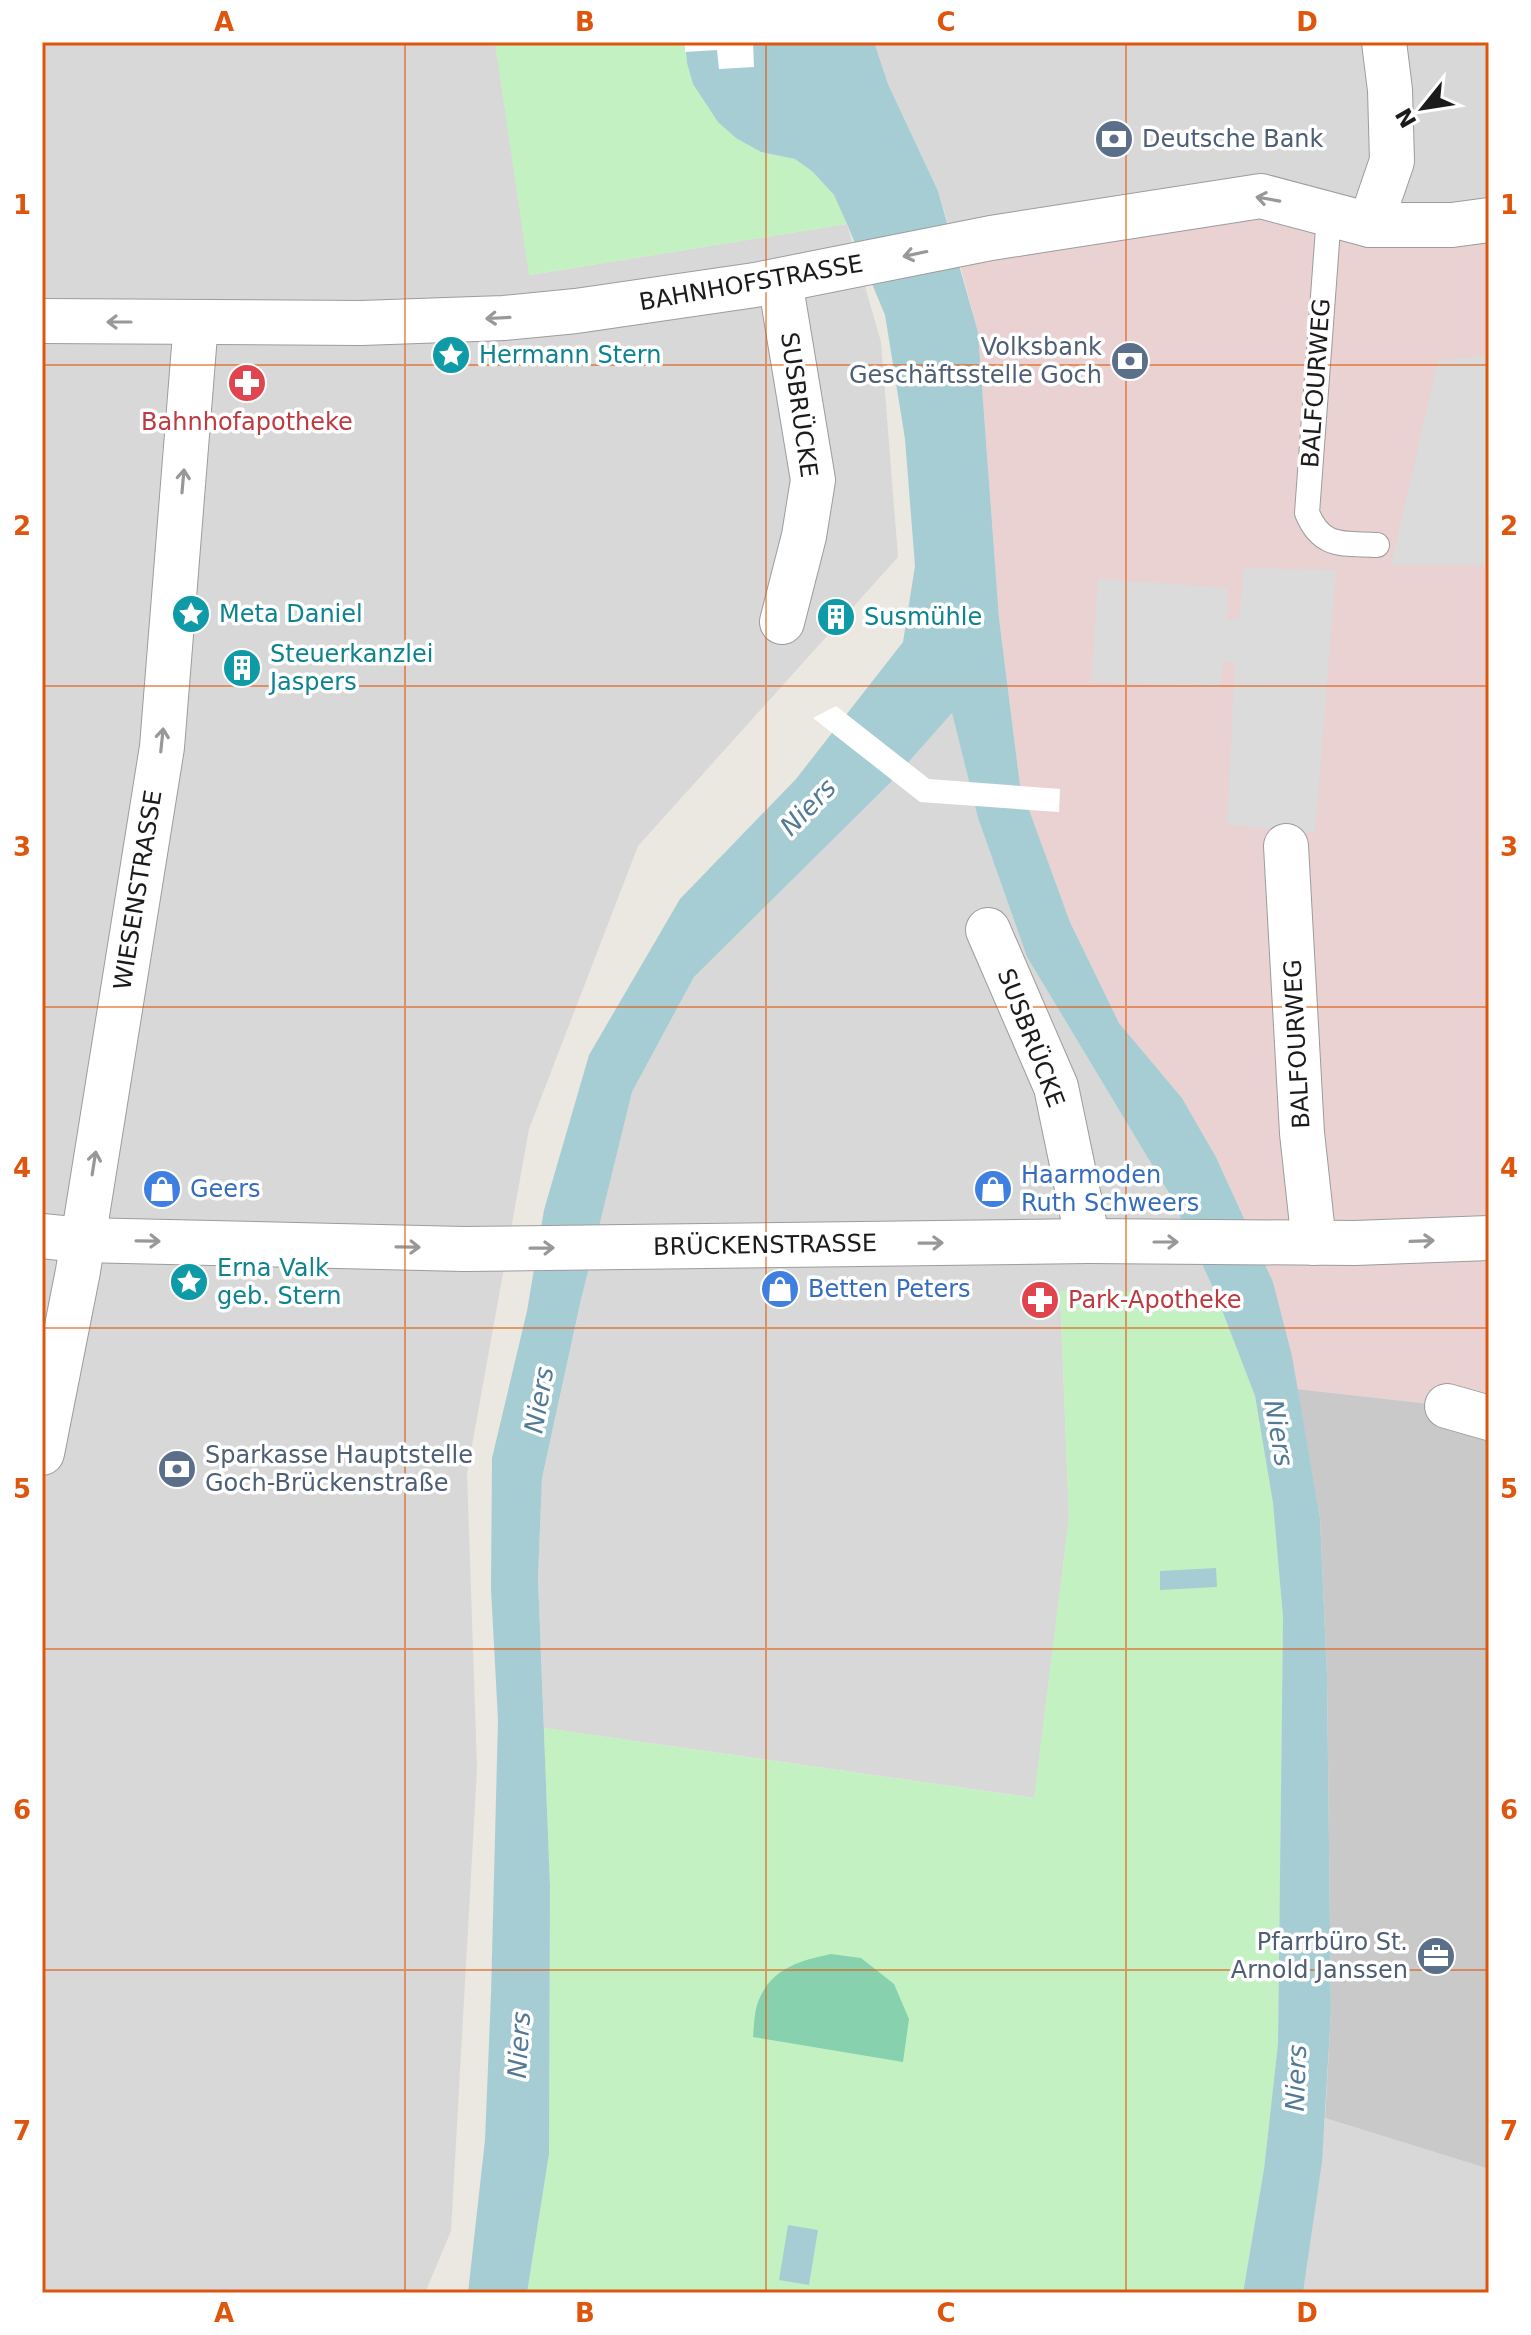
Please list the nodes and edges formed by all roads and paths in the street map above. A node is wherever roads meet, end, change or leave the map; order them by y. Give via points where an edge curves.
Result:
1 (1384, 42) edge
2 (1329, 215) junction
3 (1470, 223) edge
4 (1370, 225) junction
5 (780, 281) junction
6 (42, 321) edge
7 (196, 322) junction
8 (1377, 545) dead end
9 (782, 622) dead end
10 (1286, 846) dead end
11 (988, 930) dead end
12 (62, 1238) edge
13 (1489, 1238) edge
14 (1088, 1241) junction
15 (1314, 1243) junction
16 (1447, 1406) dead end
17 (1489, 1418) edge
18 (42, 1453) edge

1 - 4 street via 1392,161
2 - 4 street, BAHNHOFSTRASSE
2 -> 5 street, BAHNHOFSTRASSE via 1261,196 991,238
2 - 8 lane, BALFOURWEG via 1307,513 1313,529 1329,542
3 - 4 street, BAHNHOFSTRASSE
5 -> 7 street, BAHNHOFSTRASSE via 504,318
5 - 9 street, SUSBRÜCKE via 813,480
7 -> 6 street, BAHNHOFSTRASSE
12 -> 7 street, WIESENSTRASSE via 162,747
10 - 15 street, BALFOURWEG via 1302,1133
11 - 14 street, SUSBRÜCKE via 1056,1087
12 -> 14 street, BRÜCKENSTRASSE via 464,1249
12 - 18 street, WIESENSTRASSE via 78,1271
15 -> 13 street, BRÜCKENSTRASSE
14 -> 15 street, BRÜCKENSTRASSE
16 - 17 street

